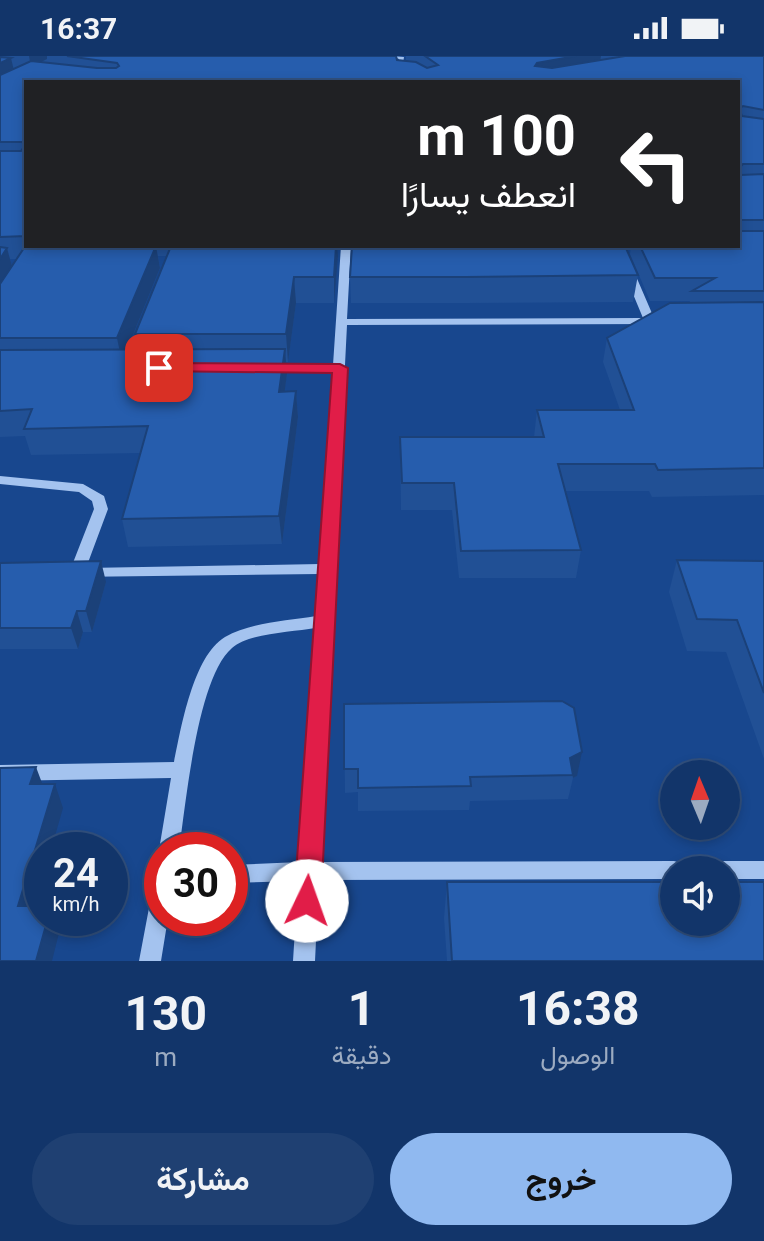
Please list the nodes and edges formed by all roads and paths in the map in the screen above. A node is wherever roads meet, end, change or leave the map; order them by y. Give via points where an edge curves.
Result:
1 (394, 56) edge
2 (428, 80) edge
3 (346, 248) edge
4 (618, 248) edge
5 (650, 321) junction
6 (665, 321) edge
7 (342, 322) junction
8 (250, 368) edge
9 (340, 368) junction
10 (0, 480) edge
11 (327, 569) junction
12 (324, 621) junction
13 (182, 770) junction
14 (0, 773) edge
15 (172, 832) edge
16 (660, 870) edge
17 (740, 870) edge
18 (764, 870) edge
19 (309, 871) junction
20 (248, 873) edge
21 (154, 936) edge
22 (150, 961) edge
23 (304, 961) edge

1 - 2 street via 402,58 399,72
3 - 7 street
4 - 5 street
5 - 6 street
5 - 7 street
7 - 9 street
8 - 9 street
9 - 11 street
10 - 11 street via 83,488 99,499 101,509 69,573
11 - 12 street
12 - 13 street via 247,636 217,652 203,682
12 - 19 street
13 - 14 street
13 - 15 street
16 - 19 street
17 - 18 street
19 - 20 street
19 - 23 street
21 - 22 street

